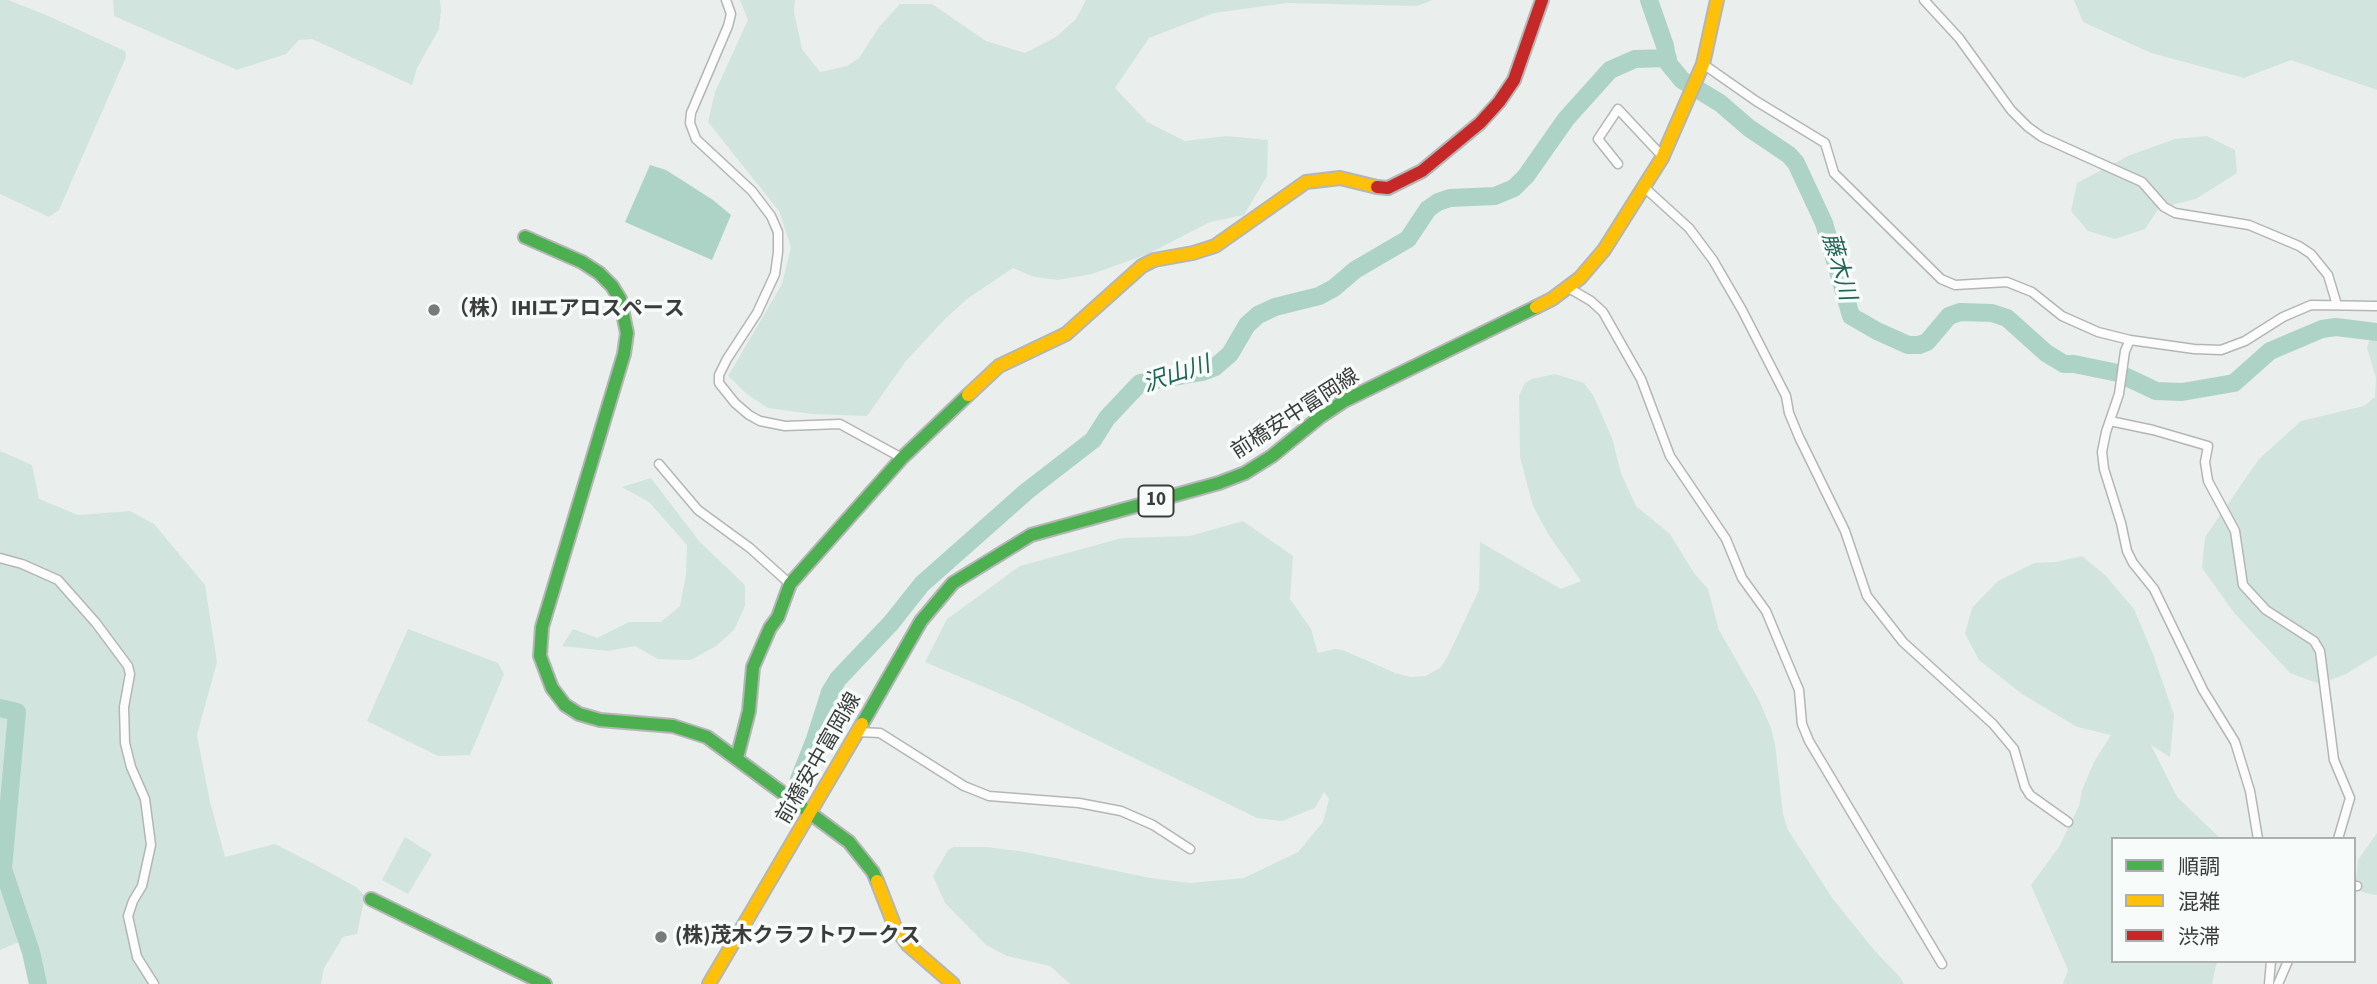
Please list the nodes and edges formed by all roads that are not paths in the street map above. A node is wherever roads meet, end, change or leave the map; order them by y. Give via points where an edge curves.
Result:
1 (726, 0) edge
2 (1542, 0) edge
3 (1717, 0) edge
4 (1924, 0) edge
5 (1702, 67) junction
6 (1663, 157) junction
7 (1618, 164) dead end
8 (1645, 188) junction
9 (524, 237) dead end
10 (1567, 288) junction
11 (2337, 305) junction
12 (2377, 306) edge
13 (2130, 340) junction
14 (2110, 421) junction
15 (902, 458) junction
16 (659, 464) dead end
17 (0, 558) edge
18 (790, 584) junction
19 (858, 732) junction
20 (737, 758) junction
21 (811, 814) junction
22 (2068, 822) dead end
23 (2258, 837) edge
24 (2339, 837) edge
25 (1189, 849) dead end
26 (372, 900) dead end
27 (2271, 963) edge
28 (2287, 963) edge
29 (1942, 964) dead end
30 (154, 984) edge
31 (545, 984) edge
32 (709, 984) edge
33 (953, 984) edge
34 (2269, 984) edge
35 (2278, 984) edge

1 - 15 street via 731,14 728,26 690,123 696,139 752,191 771,216 778,232 778,252 775,274 757,313 727,359 719,383 735,403 760,421 785,426 840,424
2 - 15 street via 1514,80 1499,102 1422,171 1388,188 1340,178 1306,182 1215,246 1142,266 1066,334 999,366
3 - 5 street, 10
4 - 11 street via 2028,127 2143,182 2175,213 2236,222 2299,246 2328,275
5 - 6 street, 前橋安中富岡線 / 10
5 - 13 street via 1825,143 1834,173 1941,279 1955,285 2007,282 2032,292 2062,316
6 - 7 street via 1618,108 1598,139
6 - 8 street, 前橋安中富岡線 / 10
8 - 10 street, 前橋安中富岡線 / 10 via 1604,250
8 - 22 street via 1689,228 1742,310 1786,396 1798,437 1845,531 1867,596 1903,642 2014,749 2030,795
9 - 20 street via 599,273 620,299 627,333 542,627 543,667 565,705 579,714 673,726 707,737
10 - 19 street, 前橋安中富岡線 / 10 via 1344,401 1245,473 1031,535 966,573 921,621
10 - 29 street via 1603,312 1641,379 1670,456 1726,539 1742,578 1766,611 1800,690 1802,724 1809,741
11 - 12 street
11 - 13 street via 2296,310 2221,350
13 - 14 street
14 - 23 street via 2102,452 2104,470 2127,551 2154,589 2203,690 2235,742
14 - 24 street via 2208,446 2208,481 2235,531 2243,585 2266,610 2314,641 2320,651 2334,760 2350,798
15 - 18 street
16 - 18 street via 698,510
17 - 30 street via 58,580 128,666 125,743 145,799 151,845 142,886 128,916 137,957
18 - 20 street via 753,667 749,711
19 - 21 street, 前橋安中富岡線 / 10
19 - 25 street via 880,733 964,786 989,796 1121,811
20 - 21 street
21 - 32 street, 前橋安中富岡線 / 10
21 - 33 street via 863,858 908,945
26 - 31 street
27 - 34 street
28 - 35 street

